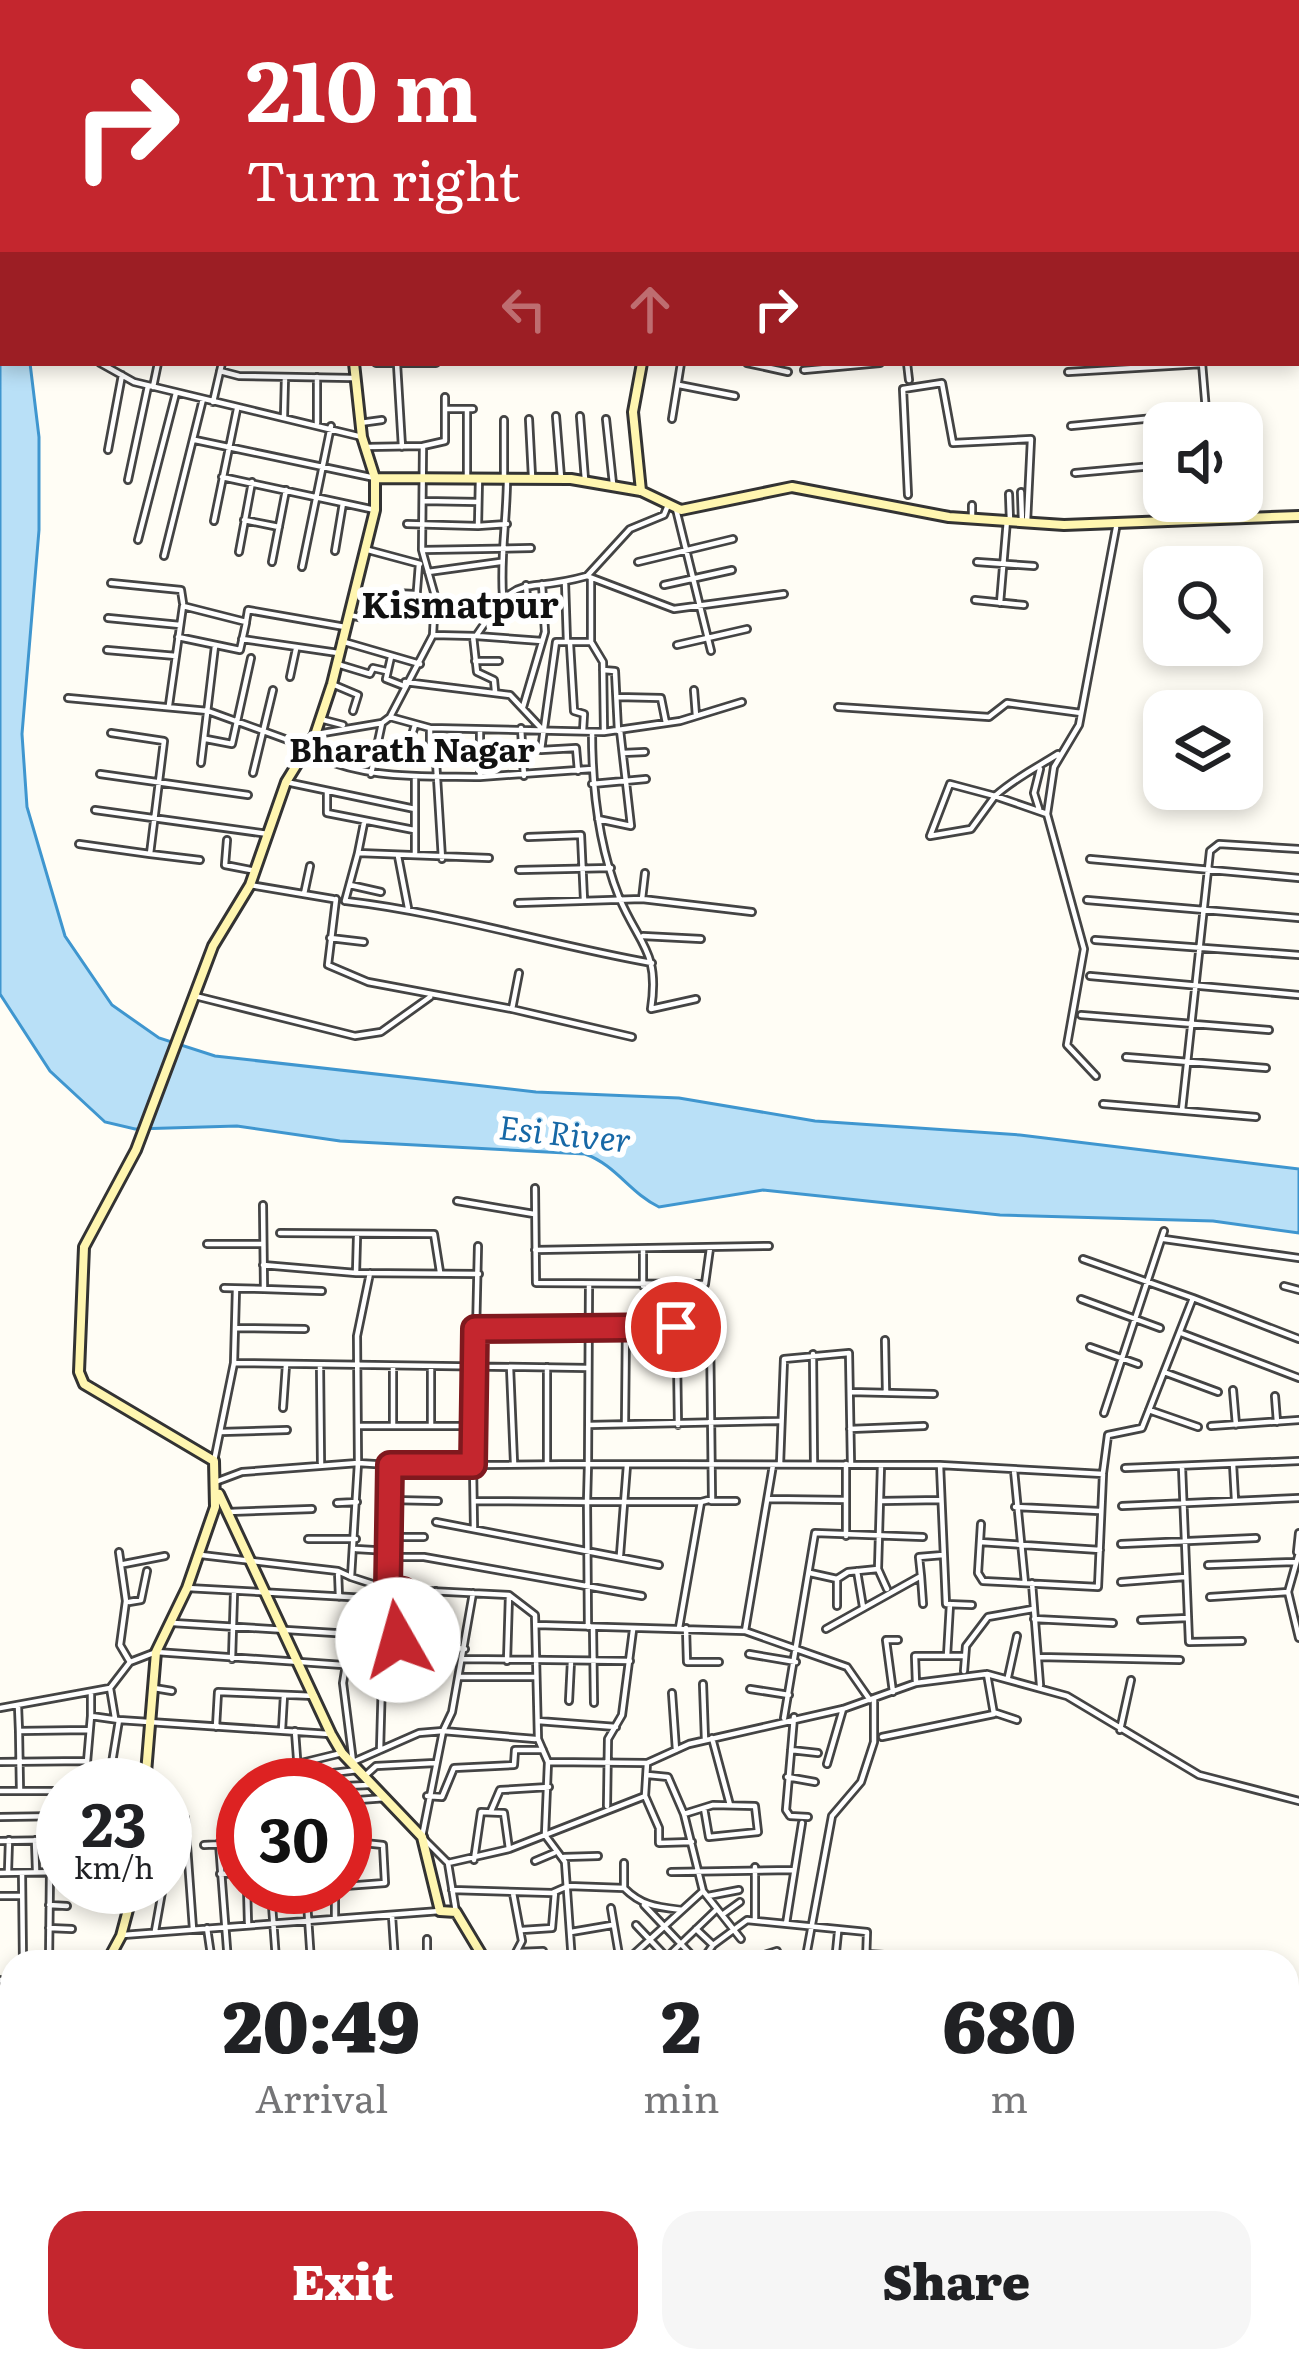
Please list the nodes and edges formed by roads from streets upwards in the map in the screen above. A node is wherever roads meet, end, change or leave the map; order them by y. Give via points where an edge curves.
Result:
1 (106, 366) edge
2 (157, 366) edge
3 (307, 366) edge
4 (354, 366) edge
5 (397, 366) edge
6 (641, 366) edge
7 (681, 366) edge
8 (761, 366) edge
9 (847, 366) edge
10 (907, 366) edge
11 (1157, 366) edge
12 (1202, 366) edge
13 (221, 367) edge
14 (804, 370) dead end
15 (788, 372) dead end
16 (1068, 372) dead end
17 (122, 375) junction
18 (285, 377) junction
19 (308, 377) junction
20 (317, 377) junction
21 (352, 378) junction
22 (909, 380) dead end
23 (679, 385) junction
24 (150, 387) junction
25 (176, 393) junction
26 (735, 396) dead end
27 (445, 397) dead end
28 (203, 399) junction
29 (213, 402) junction
30 (1206, 402) edge
31 (238, 407) junction
32 (445, 409) junction
33 (284, 416) junction
34 (556, 416) dead end
35 (580, 416) dead end
36 (529, 419) dead end
37 (606, 419) dead end
38 (672, 419) dead end
39 (1143, 419) edge
40 (382, 420) dead end
41 (504, 420) dead end
42 (316, 423) junction
43 (360, 423) junction
44 (1071, 426) dead end
45 (331, 427) junction
46 (362, 436) junction
47 (195, 440) junction
48 (230, 446) junction
49 (423, 446) junction
50 (367, 447) junction
51 (402, 447) junction
52 (109, 450) dead end
53 (322, 465) junction
54 (1143, 467) edge
55 (1075, 473) dead end
56 (222, 477) junction
57 (506, 477) junction
58 (375, 478) junction
59 (422, 478) junction
60 (467, 478) junction
61 (478, 478) junction
62 (532, 478) junction
63 (561, 478) junction
64 (128, 480) dead end
65 (585, 480) junction
66 (252, 482) junction
67 (613, 484) junction
68 (286, 490) junction
69 (641, 491) junction
70 (1021, 492) dead end
71 (1010, 494) dead end
72 (908, 495) dead end
73 (316, 497) junction
74 (424, 501) junction
75 (478, 502) junction
76 (343, 503) junction
77 (972, 506) dead end
78 (672, 507) junction
79 (375, 510) junction
80 (1299, 516) edge
81 (971, 518) junction
82 (1263, 518) edge
83 (214, 520) dead end
84 (244, 520) junction
85 (1009, 520) junction
86 (1024, 522) junction
87 (1191, 522) edge
88 (407, 524) dead end
89 (507, 524) junction
90 (421, 525) junction
91 (478, 526) junction
92 (279, 527) junction
93 (1116, 528) junction
94 (733, 539) dead end
95 (137, 540) dead end
96 (499, 548) junction
97 (531, 548) dead end
98 (368, 550) junction
99 (422, 550) junction
100 (335, 551) dead end
101 (684, 551) junction
102 (239, 552) dead end
103 (164, 556) dead end
104 (272, 562) dead end
105 (500, 562) junction
106 (638, 562) dead end
107 (977, 562) dead end
108 (1004, 563) junction
109 (1034, 566) dead end
110 (302, 567) dead end
111 (425, 567) junction
112 (732, 570) dead end
113 (589, 577) junction
114 (692, 579) junction
115 (566, 582) junction
116 (111, 583) dead end
117 (542, 584) junction
118 (526, 585) junction
119 (664, 585) dead end
120 (355, 593) junction
121 (784, 594) dead end
122 (414, 595) junction
123 (503, 597) junction
124 (975, 600) dead end
125 (1000, 603) junction
126 (183, 605) junction
127 (1024, 605) dead end
128 (700, 609) junction
129 (528, 613) dead end
130 (349, 615) junction
131 (108, 619) dead end
132 (434, 619) junction
133 (369, 620) dead end
134 (246, 622) junction
135 (180, 625) junction
136 (345, 627) junction
137 (747, 629) dead end
138 (433, 635) junction
139 (475, 636) junction
140 (178, 637) junction
141 (707, 638) junction
142 (242, 639) junction
143 (341, 641) junction
144 (543, 641) junction
145 (568, 642) junction
146 (591, 642) junction
147 (677, 645) dead end
148 (215, 646) junction
149 (107, 650) dead end
150 (296, 650) junction
151 (542, 651) junction
152 (711, 651) dead end
153 (554, 653) junction
154 (176, 656) junction
155 (392, 656) junction
156 (251, 658) dead end
157 (337, 658) junction
158 (475, 661) junction
159 (499, 661) dead end
160 (420, 664) junction
161 (386, 670) junction
162 (603, 670) junction
163 (290, 677) dead end
164 (405, 684) junction
165 (332, 685) junction
166 (273, 690) dead end
167 (694, 690) dead end
168 (495, 692) junction
169 (616, 697) junction
170 (68, 698) dead end
171 (742, 702) dead end
172 (169, 704) junction
173 (523, 707) junction
174 (838, 707) dead end
175 (208, 711) junction
176 (353, 711) dead end
177 (1081, 713) junction
178 (696, 716) junction
179 (390, 717) junction
180 (320, 718) junction
181 (238, 721) junction
182 (382, 723) junction
183 (667, 723) junction
184 (415, 725) junction
185 (345, 726) junction
186 (542, 726) junction
187 (430, 728) junction
188 (521, 728) junction
189 (265, 729) junction
190 (480, 730) junction
191 (619, 730) junction
192 (583, 731) junction
193 (592, 732) junction
194 (604, 732) junction
195 (111, 733) dead end
196 (315, 735) junction
197 (204, 739) junction
198 (377, 743) junction
199 (306, 749) junction
200 (644, 752) dead end
201 (1061, 752) junction
202 (623, 753) junction
203 (201, 763) dead end
204 (1040, 769) junction
205 (592, 770) junction
206 (578, 771) junction
207 (253, 773) dead end
208 (100, 774) dead end
209 (371, 774) junction
210 (524, 776) junction
211 (415, 777) junction
212 (440, 777) junction
213 (480, 777) junction
214 (646, 779) dead end
215 (626, 781) junction
216 (161, 782) junction
217 (286, 782) junction
218 (592, 784) junction
219 (327, 792) junction
220 (248, 795) dead end
221 (995, 796) junction
222 (415, 809) junction
223 (95, 810) dead end
224 (1044, 812) junction
225 (156, 818) junction
226 (598, 819) junction
227 (364, 823) junction
228 (414, 830) junction
229 (269, 835) junction
230 (581, 835) junction
231 (590, 836) dead end
232 (527, 837) dead end
233 (227, 840) dead end
234 (79, 844) dead end
235 (1299, 849) edge
236 (150, 854) junction
237 (358, 854) junction
238 (398, 856) junction
239 (416, 857) junction
240 (489, 857) dead end
241 (442, 859) junction
242 (1090, 859) dead end
243 (200, 860) dead end
244 (310, 866) dead end
245 (582, 867) junction
246 (611, 868) junction
247 (519, 870) dead end
248 (1205, 870) junction
249 (256, 871) junction
250 (645, 874) dead end
251 (1299, 878) edge
252 (250, 885) junction
253 (350, 885) junction
254 (381, 892) dead end
255 (304, 894) junction
256 (336, 899) junction
257 (584, 899) junction
258 (620, 899) junction
259 (642, 899) junction
260 (1087, 900) dead end
261 (346, 901) junction
262 (518, 903) dead end
263 (408, 908) junction
264 (1202, 910) junction
265 (752, 912) dead end
266 (1299, 918) edge
267 (643, 936) junction
268 (330, 938) junction
269 (701, 940) dead end
270 (1095, 940) dead end
271 (364, 941) dead end
272 (1198, 948) junction
273 (1299, 955) edge
274 (655, 963) junction
275 (519, 974) dead end
276 (1090, 976) dead end
277 (1194, 986) junction
278 (433, 994) junction
279 (195, 995) junction
280 (1299, 995) edge
281 (696, 999) dead end
282 (512, 1009) junction
283 (1081, 1015) dead end
284 (1190, 1023) junction
285 (1269, 1030) dead end
286 (632, 1037) dead end
287 (1126, 1058) dead end
288 (1186, 1062) junction
289 (1266, 1068) dead end
290 (1096, 1076) dead end
291 (1103, 1104) dead end
292 (1182, 1110) junction
293 (1256, 1117) dead end
294 (535, 1188) dead end
295 (457, 1201) dead end
296 (263, 1205) dead end
297 (535, 1214) junction
298 (280, 1233) dead end
299 (357, 1234) junction
300 (207, 1244) dead end
301 (263, 1244) junction
302 (478, 1246) dead end
303 (769, 1246) dead end
304 (710, 1248) junction
305 (535, 1250) junction
306 (643, 1250) junction
307 (1299, 1258) edge
308 (1083, 1259) dead end
309 (263, 1265) junction
310 (440, 1272) junction
311 (356, 1273) junction
312 (370, 1273) junction
313 (479, 1274) junction
314 (1150, 1282) junction
315 (589, 1286) junction
316 (643, 1286) junction
317 (676, 1286) junction
318 (1285, 1286) dead end
319 (224, 1288) dead end
320 (236, 1288) junction
321 (264, 1289) junction
322 (1299, 1290) edge
323 (322, 1291) dead end
324 (1193, 1298) junction
325 (1081, 1299) dead end
326 (1137, 1320) junction
327 (589, 1326) junction
328 (626, 1326) junction
329 (676, 1327) junction
330 (235, 1328) junction
331 (1160, 1328) dead end
332 (305, 1329) dead end
333 (475, 1329) junction
334 (1179, 1333) junction
335 (1299, 1339) edge
336 (885, 1340) dead end
337 (1090, 1347) dead end
338 (813, 1354) junction
339 (1123, 1358) junction
340 (235, 1364) junction
341 (1138, 1364) dead end
342 (286, 1365) junction
343 (320, 1366) junction
344 (357, 1367) junction
345 (473, 1367) junction
346 (509, 1367) junction
347 (547, 1367) junction
348 (393, 1368) junction
349 (589, 1368) junction
350 (431, 1369) junction
351 (1164, 1372) junction
352 (1299, 1378) edge
353 (1233, 1390) dead end
354 (850, 1392) junction
355 (886, 1392) junction
356 (1218, 1392) dead end
357 (934, 1394) dead end
358 (1275, 1396) dead end
359 (284, 1408) dead end
360 (1149, 1410) junction
361 (1104, 1413) dead end
362 (1299, 1420) edge
363 (779, 1421) junction
364 (1277, 1422) junction
365 (711, 1424) junction
366 (590, 1425) junction
367 (625, 1425) junction
368 (678, 1425) junction
369 (1236, 1425) junction
370 (358, 1426) junction
371 (393, 1426) junction
372 (431, 1426) junction
373 (472, 1426) junction
374 (924, 1426) dead end
375 (1211, 1426) dead end
376 (1198, 1427) dead end
377 (850, 1429) junction
378 (287, 1430) dead end
379 (220, 1432) junction
380 (214, 1461) junction
381 (1299, 1461) edge
382 (358, 1463) junction
383 (514, 1463) junction
384 (547, 1463) junction
385 (588, 1464) junction
386 (777, 1464) junction
387 (814, 1464) junction
388 (849, 1464) junction
389 (1233, 1464) junction
390 (322, 1465) junction
391 (390, 1465) junction
392 (473, 1465) junction
393 (627, 1465) junction
394 (881, 1465) junction
395 (940, 1465) junction
396 (712, 1466) junction
397 (1182, 1467) junction
398 (1126, 1468) dead end
399 (1014, 1469) junction
400 (1103, 1474) junction
401 (218, 1481) junction
402 (218, 1493) junction
403 (1299, 1498) edge
404 (767, 1499) junction
405 (392, 1500) junction
406 (846, 1500) junction
407 (941, 1500) junction
408 (438, 1501) dead end
409 (474, 1501) junction
410 (627, 1501) junction
411 (711, 1501) junction
412 (736, 1501) dead end
413 (880, 1501) junction
414 (1235, 1501) junction
415 (357, 1502) junction
416 (587, 1502) junction
417 (701, 1502) junction
418 (337, 1503) dead end
419 (1184, 1504) junction
420 (1122, 1506) dead end
421 (1018, 1507) junction
422 (311, 1509) dead end
423 (1102, 1511) junction
424 (228, 1512) junction
425 (436, 1522) dead end
426 (981, 1524) dead end
427 (474, 1529) junction
428 (1299, 1533) edge
429 (846, 1536) junction
430 (390, 1537) junction
431 (424, 1537) dead end
432 (923, 1537) dead end
433 (878, 1538) junction
434 (1256, 1538) dead end
435 (308, 1539) dead end
436 (356, 1539) junction
437 (1185, 1540) junction
438 (980, 1542) junction
439 (1121, 1544) dead end
440 (1023, 1545) junction
441 (356, 1550) junction
442 (587, 1550) junction
443 (1100, 1550) junction
444 (119, 1552) dead end
445 (1298, 1552) edge
446 (196, 1554) junction
447 (390, 1554) junction
448 (943, 1555) junction
449 (164, 1556) dead end
450 (620, 1557) junction
451 (252, 1559) junction
452 (1295, 1562) junction
453 (124, 1564) junction
454 (659, 1565) dead end
455 (1208, 1565) dead end
456 (878, 1569) junction
457 (338, 1570) junction
458 (147, 1571) dead end
459 (857, 1571) junction
460 (810, 1573) junction
461 (351, 1576) junction
462 (921, 1576) junction
463 (1185, 1577) junction
464 (837, 1579) junction
465 (1121, 1582) dead end
466 (1029, 1583) junction
467 (586, 1586) junction
468 (187, 1588) junction
469 (388, 1588) junction
470 (403, 1591) junction
471 (436, 1591) junction
472 (888, 1592) junction
473 (1288, 1592) junction
474 (234, 1593) junction
475 (472, 1593) junction
476 (267, 1595) junction
477 (509, 1595) junction
478 (339, 1597) junction
479 (642, 1597) dead end
480 (1210, 1597) dead end
481 (367, 1598) dead end
482 (127, 1601) junction
483 (923, 1604) dead end
484 (950, 1604) junction
485 (972, 1605) dead end
486 (837, 1606) dead end
487 (863, 1609) junction
488 (1033, 1609) junction
489 (1034, 1618) junction
490 (1188, 1618) junction
491 (1141, 1620) dead end
492 (172, 1623) junction
493 (1113, 1623) dead end
494 (537, 1625) junction
495 (233, 1628) junction
496 (590, 1628) junction
497 (682, 1628) junction
498 (826, 1629) dead end
499 (633, 1630) junction
500 (285, 1631) junction
501 (745, 1631) junction
502 (350, 1634) junction
503 (1017, 1636) dead end
504 (1299, 1638) edge
505 (381, 1639) junction
506 (398, 1640) junction
507 (898, 1640) dead end
508 (1242, 1641) dead end
509 (429, 1644) junction
510 (465, 1649) junction
511 (156, 1652) junction
512 (749, 1654) dead end
513 (947, 1656) junction
514 (964, 1656) junction
515 (1038, 1657) junction
516 (797, 1658) junction
517 (462, 1659) junction
518 (232, 1660) junction
519 (507, 1660) junction
520 (1180, 1660) dead end
521 (537, 1661) junction
522 (571, 1661) junction
523 (593, 1661) junction
524 (632, 1661) junction
525 (130, 1662) junction
526 (719, 1662) dead end
527 (300, 1664) junction
528 (344, 1665) junction
529 (964, 1674) junction
530 (987, 1674) junction
531 (459, 1677) junction
532 (536, 1677) junction
533 (1008, 1678) junction
534 (382, 1679) dead end
535 (1131, 1680) dead end
536 (916, 1683) junction
537 (703, 1684) dead end
538 (1040, 1686) junction
539 (110, 1688) junction
540 (154, 1688) junction
541 (750, 1688) dead end
542 (172, 1691) dead end
543 (893, 1692) junction
544 (92, 1693) junction
545 (672, 1693) dead end
546 (789, 1695) junction
547 (284, 1696) junction
548 (315, 1696) junction
549 (872, 1700) junction
550 (569, 1701) dead end
551 (594, 1703) dead end
552 (18, 1705) junction
553 (0, 1708) edge
554 (843, 1708) junction
555 (996, 1713) junction
556 (91, 1716) junction
557 (794, 1717) junction
558 (784, 1718) junction
559 (117, 1720) junction
560 (1017, 1720) dead end
561 (538, 1721) junction
562 (151, 1724) junction
563 (216, 1727) junction
564 (616, 1727) junction
565 (88, 1730) junction
566 (283, 1730) junction
567 (1120, 1730) junction
568 (19, 1731) junction
569 (296, 1731) junction
570 (443, 1731) junction
571 (331, 1734) junction
572 (882, 1737) dead end
573 (538, 1739) junction
574 (709, 1739) junction
575 (380, 1750) junction
576 (543, 1750) junction
577 (676, 1750) junction
578 (791, 1750) junction
579 (818, 1753) dead end
580 (342, 1754) junction
581 (86, 1758) edge
582 (112, 1758) edge
583 (148, 1758) edge
584 (297, 1758) edge
585 (324, 1758) edge
586 (347, 1758) edge
587 (357, 1758) edge
588 (371, 1758) edge
589 (0, 1762) edge
590 (20, 1762) junction
591 (36, 1762) edge
592 (548, 1762) junction
593 (435, 1763) junction
594 (647, 1763) junction
595 (608, 1765) junction
596 (826, 1765) dead end
597 (372, 1767) edge
598 (648, 1775) junction
599 (787, 1777) junction
600 (815, 1782) dead end
601 (374, 1785) edge
602 (549, 1787) junction
603 (0, 1791) edge
604 (20, 1791) junction
605 (36, 1791) edge
606 (427, 1796) junction
607 (645, 1796) junction
608 (386, 1798) junction
609 (372, 1799) edge
610 (1299, 1801) edge
611 (730, 1805) junction
612 (704, 1808) junction
613 (607, 1809) junction
614 (490, 1813) junction
615 (684, 1814) junction
616 (36, 1816) edge
617 (0, 1817) edge
618 (545, 1835) junction
619 (422, 1837) junction
620 (0, 1840) edge
621 (9, 1840) junction
622 (35, 1840) joint
623 (692, 1842) junction
624 (216, 1844) edge
625 (372, 1844) edge
626 (204, 1845) dead end
627 (509, 1849) junction
628 (554, 1853) junction
629 (36, 1856) edge
630 (598, 1856) dead end
631 (564, 1857) junction
632 (474, 1860) junction
633 (535, 1861) dead end
634 (448, 1863) junction
635 (624, 1863) dead end
636 (755, 1868) junction
637 (794, 1870) junction
638 (4, 1873) edge
639 (22, 1873) junction
640 (36, 1873) edge
641 (671, 1873) dead end
642 (699, 1874) junction
643 (372, 1884) edge
644 (568, 1886) junction
645 (624, 1888) junction
646 (452, 1890) junction
647 (739, 1890) dead end
648 (554, 1892) junction
649 (513, 1893) junction
650 (705, 1893) junction
651 (0, 1896) edge
652 (22, 1896) junction
653 (740, 1903) dead end
654 (644, 1905) junction
655 (610, 1908) dead end
656 (682, 1910) junction
657 (440, 1911) junction
658 (456, 1912) junction
659 (720, 1912) junction
660 (49, 1914) edge
661 (127, 1914) edge
662 (158, 1914) edge
663 (192, 1914) edge
664 (223, 1914) edge
665 (248, 1914) edge
666 (272, 1914) edge
667 (308, 1914) edge
668 (335, 1914) edge
669 (392, 1916) junction
670 (335, 1919) junction
671 (309, 1921) junction
672 (755, 1921) junction
673 (273, 1923) junction
674 (614, 1924) junction
675 (248, 1925) junction
676 (636, 1925) dead end
677 (785, 1925) junction
678 (664, 1926) junction
679 (224, 1927) junction
680 (49, 1928) junction
681 (207, 1928) junction
682 (72, 1929) dead end
683 (696, 1929) junction
684 (734, 1929) junction
685 (193, 1930) junction
686 (520, 1930) junction
687 (813, 1930) junction
688 (838, 1932) junction
689 (571, 1933) junction
690 (154, 1934) junction
691 (121, 1936) junction
692 (427, 1939) dead end
693 (741, 1939) dead end
694 (650, 1940) junction
695 (682, 1943) junction
696 (713, 1946) junction
697 (22, 1950) edge
698 (49, 1950) edge
699 (113, 1950) edge
700 (210, 1950) edge
701 (227, 1950) edge
702 (275, 1950) edge
703 (310, 1950) edge
704 (394, 1950) edge
705 (427, 1950) edge
706 (479, 1950) edge
707 (518, 1950) edge
708 (572, 1950) edge
709 (618, 1950) edge
710 (639, 1950) edge
711 (658, 1950) edge
712 (676, 1950) edge
713 (689, 1950) edge
714 (710, 1950) edge
715 (808, 1950) edge
716 (836, 1950) edge
717 (867, 1950) edge

1 - 17 street
2 - 24 street
3 - 19 street
4 - 21 street
5 - 51 street
6 - 69 street via 633,412
7 - 23 street
8 - 15 street
9 - 14 street
10 - 22 street
11 - 16 street
12 - 30 street
13 - 18 street
13 - 29 street
17 - 24 street
17 - 52 street
18 - 19 street
18 - 33 street
19 - 20 street
20 - 21 street
20 - 42 street
21 - 43 street
23 - 26 street
23 - 38 street
24 - 25 street
24 - 64 street
25 - 28 street
25 - 95 street
27 - 32 street
28 - 29 street
28 - 47 street
29 - 31 street
31 - 33 street
31 - 48 street
32 - 49 street via 446,441
32 - 60 street via 470,409
33 - 42 street
34 - 63 street
35 - 65 street
36 - 62 street
37 - 67 street
39 - 44 street
40 - 43 street
41 - 57 street
42 - 45 street
43 - 46 street
45 - 46 street
45 - 53 street
46 - 50 street
47 - 48 street
47 - 103 street
48 - 53 street
48 - 56 street
49 - 51 street
49 - 59 street
50 - 51 street
50 - 58 street
53 - 58 street
53 - 73 street
54 - 55 street
56 - 66 street
56 - 83 street
57 - 61 street
57 - 62 street
57 - 89 street
58 - 59 street
58 - 79 street
59 - 60 street
59 - 74 street
60 - 61 street
61 - 75 street
62 - 63 street
63 - 65 street
65 - 67 street
66 - 68 street
66 - 84 street
67 - 69 street
68 - 73 street
68 - 92 street
69 - 78 street
70 - 86 street
71 - 85 street
72 - 86 street via 903,389 941,383 953,443 1031,439
73 - 76 street
73 - 110 street
74 - 75 street
74 - 90 street
75 - 91 street
76 - 79 street
76 - 100 street
77 - 81 street
78 - 81 street via 792,487
78 - 101 street
78 - 113 street via 630,529
79 - 98 street
80 - 82 street
81 - 85 street
84 - 92 street
84 - 102 street
85 - 86 street
85 - 108 street
86 - 93 street
87 - 93 street
88 - 90 street
89 - 91 street
89 - 96 street
90 - 91 street
90 - 99 street
92 - 104 street
93 - 177 street
94 - 101 street
96 - 97 street
96 - 99 street
96 - 105 street
98 - 111 street
98 - 120 street
99 - 111 street
101 - 106 street
101 - 114 street
105 - 111 street
105 - 123 street
107 - 108 street
108 - 109 street
108 - 125 street
111 - 122 street
111 - 132 street
112 - 114 street
113 - 115 street
113 - 128 street via 674,608
113 - 146 street
114 - 119 street
114 - 128 street
115 - 117 street
115 - 145 street
116 - 126 street via 181,590
117 - 118 street
117 - 144 street
118 - 123 street
118 - 129 street
120 - 122 street via 391,601 395,593
120 - 130 street
121 - 128 street
122 - 132 street via 415,615
123 - 139 street
124 - 125 street
125 - 127 street
126 - 134 street
126 - 135 street
128 - 141 street
130 - 133 street
130 - 136 street
131 - 135 street
132 - 138 street
134 - 136 street via 248,610
134 - 142 street
135 - 140 street
136 - 143 street
137 - 141 street
138 - 139 street
138 - 160 street
139 - 144 street
139 - 158 street
140 - 148 street
140 - 154 street
141 - 147 street
141 - 152 street
142 - 148 street via 240,650
142 - 150 street
143 - 155 street
143 - 157 street
144 - 151 street
145 - 146 street
145 - 153 street via 556,642
145 - 192 street via 569,685
146 - 162 street
148 - 175 street
149 - 154 street
150 - 157 street
150 - 163 street
151 - 153 street
151 - 173 street
153 - 186 street
154 - 172 street
155 - 160 street
155 - 161 street
156 - 181 street
157 - 161 street via 370,674
157 - 165 street
158 - 159 street
158 - 168 street
160 - 164 street
161 - 164 street via 386,679
162 - 169 street via 615,671
162 - 194 street
164 - 168 street
164 - 179 street
165 - 176 street via 358,694
165 - 180 street
166 - 189 street
167 - 178 street
168 - 173 street
169 - 183 street via 662,698
169 - 191 street
170 - 172 street
171 - 178 street
172 - 175 street
173 - 186 street
174 - 177 street via 989,717 1007,703
175 - 181 street
175 - 197 street
177 - 201 street
178 - 183 street
179 - 182 street
179 - 184 street
180 - 185 street
180 - 196 street
181 - 189 street
181 - 197 street via 232,744
182 - 185 street
182 - 198 street
183 - 191 street
184 - 187 street
184 - 198 street via 408,748
185 - 196 street
186 - 188 street
186 - 192 street
186 - 206 street via 542,750 576,748
187 - 190 street
187 - 212 street
188 - 190 street
188 - 210 street
189 - 199 street
189 - 207 street
190 - 213 street
191 - 194 street
191 - 202 street
192 - 193 street
193 - 194 street
193 - 205 street
195 - 216 street via 164,741
196 - 199 street
197 - 203 street
198 - 209 street
199 - 209 street
199 - 217 street
200 - 202 street
201 - 204 street
201 - 224 street
202 - 215 street
204 - 221 street via 1016,776
204 - 224 street via 1034,793
205 - 206 street
205 - 218 street
206 - 210 street
208 - 216 street
209 - 211 street
210 - 213 street
211 - 212 street
211 - 222 street
212 - 213 street
212 - 241 street
214 - 215 street
215 - 218 street
215 - 226 street via 631,826
216 - 220 street
216 - 225 street
217 - 219 street
217 - 229 street
218 - 226 street
219 - 222 street
219 - 227 street via 327,813
221 - 221 street via 971,830 930,836 950,784
221 - 224 street
222 - 228 street
223 - 225 street
224 - 290 street via 1084,949 1067,1045
225 - 229 street
225 - 236 street
226 - 246 street
227 - 228 street
227 - 237 street
228 - 239 street
229 - 249 street
230 - 231 street
230 - 232 street
230 - 245 street
233 - 249 street via 225,865
234 - 236 street
235 - 248 street via 1219,844
236 - 243 street
237 - 238 street
237 - 253 street
238 - 239 street
238 - 263 street
239 - 241 street
240 - 241 street
242 - 248 street
244 - 255 street
245 - 246 street
245 - 247 street
245 - 257 street
246 - 258 street
248 - 251 street
248 - 264 street
249 - 252 street
250 - 259 street
252 - 255 street
252 - 279 street
253 - 254 street
253 - 261 street
255 - 256 street
256 - 261 street
256 - 268 street
257 - 258 street
257 - 262 street
258 - 259 street
258 - 267 street
259 - 265 street
260 - 264 street
261 - 263 street
263 - 274 street
264 - 266 street
264 - 272 street
267 - 269 street
267 - 274 street
268 - 271 street
268 - 278 street via 328,965
270 - 272 street
272 - 273 street
272 - 277 street
274 - 281 street via 651,1009
275 - 282 street
276 - 277 street
277 - 280 street
277 - 284 street
278 - 279 street via 381,1032 356,1036
278 - 282 street
279 - 380 street via 136,1150 84,1247 79,1372 91,1390
282 - 286 street
283 - 284 street
284 - 285 street
284 - 288 street
287 - 288 street
288 - 289 street
288 - 292 street
291 - 292 street
292 - 293 street
294 - 297 street
295 - 297 street
296 - 301 street
297 - 305 street
298 - 299 street
299 - 310 street via 438,1236
299 - 311 street
300 - 301 street
301 - 309 street
302 - 313 street
303 - 304 street
304 - 306 street
304 - 317 street via 709,1283
305 - 306 street
305 - 315 street via 536,1283
306 - 316 street
307 - 314 street via 1164,1235
308 - 314 street
309 - 311 street
309 - 321 street
310 - 312 street
310 - 313 street
311 - 312 street
312 - 344 street
313 - 333 street
314 - 324 street
314 - 326 street
315 - 316 street
315 - 327 street
316 - 317 street
317 - 329 street
318 - 322 street
319 - 320 street
320 - 321 street
320 - 330 street
321 - 323 street
324 - 334 street
324 - 335 street
325 - 326 street
326 - 331 street
326 - 339 street
327 - 328 street
327 - 333 street
327 - 349 street
328 - 329 street
328 - 367 street
329 - 365 street via 711,1330
329 - 368 street
330 - 332 street
330 - 340 street
333 - 345 street
334 - 351 street
334 - 352 street
336 - 355 street
337 - 339 street
338 - 354 street via 849,1353
338 - 363 street via 784,1359
338 - 387 street
339 - 341 street
339 - 361 street
340 - 342 street
340 - 379 street
342 - 343 street
342 - 359 street
343 - 344 street
343 - 390 street
344 - 348 street
344 - 370 street
345 - 346 street
345 - 350 street
345 - 373 street
346 - 347 street
346 - 383 street
347 - 349 street
347 - 384 street
348 - 350 street
348 - 371 street
349 - 366 street
350 - 372 street
351 - 356 street
351 - 360 street
353 - 369 street
354 - 355 street
354 - 377 street
355 - 357 street
358 - 364 street
360 - 376 street
360 - 400 street via 1139,1432 1108,1435
362 - 364 street
363 - 365 street
363 - 386 street
364 - 369 street
365 - 368 street
365 - 396 street
366 - 367 street
366 - 385 street
367 - 368 street
369 - 375 street
370 - 371 street
370 - 382 street
371 - 372 street
372 - 373 street
373 - 392 street
374 - 377 street
377 - 388 street
378 - 379 street
379 - 380 street
380 - 401 street
381 - 389 street
382 - 390 street
382 - 391 street
382 - 415 street
383 - 384 street
383 - 392 street
384 - 385 street
385 - 393 street
385 - 416 street
386 - 387 street
386 - 396 street
386 - 404 street
387 - 388 street
388 - 394 street
388 - 406 street
389 - 397 street
389 - 414 street
390 - 401 street
391 - 392 street
391 - 405 street
392 - 409 street
393 - 396 street
393 - 410 street
394 - 395 street
394 - 413 street
395 - 399 street
395 - 407 street
396 - 411 street
397 - 398 street
397 - 419 street
399 - 400 street
399 - 421 street
400 - 423 street
401 - 402 street
402 - 424 street
402 - 446 street
403 - 414 street
404 - 406 street
404 - 501 street
405 - 408 street
405 - 430 street
406 - 429 street
407 - 413 street
407 - 448 street
409 - 416 street
409 - 427 street
410 - 416 street
410 - 417 street
410 - 450 street
411 - 412 street
411 - 417 street
413 - 433 street
414 - 419 street
415 - 418 street
415 - 436 street
416 - 442 street
417 - 497 street
419 - 420 street
419 - 437 street
421 - 423 street
421 - 440 street
422 - 424 street
423 - 443 street
424 - 451 street
425 - 427 street
426 - 438 street
427 - 442 street
428 - 445 street
429 - 433 street
429 - 460 street via 815,1534
430 - 431 street
430 - 447 street
432 - 433 street
433 - 456 street
434 - 437 street
435 - 436 street
436 - 441 street
437 - 439 street
437 - 463 street
438 - 440 street
438 - 466 street via 980,1578
440 - 443 street
440 - 466 street
441 - 447 street
441 - 461 street
442 - 450 street
442 - 467 street
443 - 466 street via 1095,1588
444 - 453 street
445 - 452 street
446 - 451 street
446 - 468 street
447 - 467 street
447 - 469 street
448 - 462 street via 920,1557
448 - 484 street
449 - 453 street
450 - 454 street
451 - 457 street
451 - 476 street
452 - 455 street
452 - 473 street
453 - 482 street
456 - 459 street
456 - 472 street
457 - 461 street
457 - 478 street
458 - 482 street via 140,1601
459 - 464 street
459 - 487 street
460 - 464 street
460 - 516 street
461 - 469 street
462 - 472 street
462 - 483 street
463 - 465 street
463 - 490 street
464 - 486 street
466 - 488 street
467 - 479 street
467 - 496 street
468 - 474 street
468 - 492 street
469 - 470 street
469 - 505 street
470 - 471 street
470 - 506 street
471 - 475 street
471 - 509 street
472 - 487 street
473 - 480 street
473 - 504 street
474 - 476 street
474 - 495 street
475 - 477 street
475 - 510 street
476 - 478 street
476 - 500 street
477 - 494 street
477 - 519 street
478 - 481 street
482 - 525 street via 120,1646
484 - 485 street
484 - 513 street
487 - 498 street
488 - 489 street
488 - 514 street via 988,1617
489 - 493 street
489 - 515 street
490 - 491 street
490 - 508 street via 1190,1644
492 - 495 street
492 - 511 street
494 - 496 street
494 - 521 street
495 - 500 street
495 - 518 street
496 - 499 street
496 - 523 street
497 - 499 street
497 - 501 street
497 - 526 street via 687,1663
499 - 524 street
500 - 502 street
500 - 527 street
501 - 516 street
502 - 505 street
502 - 528 street
503 - 533 street
505 - 506 street
506 - 509 street
507 - 543 street via 886,1640
509 - 510 street
510 - 517 street
511 - 518 street
511 - 525 street
511 - 540 street
512 - 516 street
513 - 514 street
513 - 536 street via 915,1656
514 - 529 street
515 - 520 street
515 - 538 street
516 - 546 street
516 - 549 street via 850,1669
517 - 519 street
517 - 531 street
518 - 527 street
519 - 521 street
521 - 522 street
521 - 532 street
522 - 523 street
522 - 550 street
523 - 524 street
523 - 551 street
524 - 564 street
525 - 539 street
527 - 528 street
527 - 548 street
528 - 587 street
529 - 530 street
529 - 536 street
530 - 533 street
530 - 555 street
531 - 532 street
531 - 570 street
532 - 561 street
533 - 538 street
534 - 575 street
535 - 567 street
536 - 543 street
537 - 574 street
538 - 567 street
539 - 544 street
539 - 559 street
540 - 542 street
540 - 562 street
541 - 546 street
543 - 549 street
544 - 552 street
544 - 556 street
545 - 577 street
546 - 558 street
547 - 548 street
547 - 563 street via 218,1692
547 - 566 street
548 - 571 street
549 - 554 street
549 - 687 street via 874,1742 861,1782 832,1816
552 - 553 street
552 - 568 street
554 - 557 street
554 - 596 street
555 - 560 street
555 - 572 street
556 - 559 street
556 - 565 street
557 - 558 street
557 - 578 street
558 - 574 street
559 - 562 street
559 - 582 street
561 - 564 street
561 - 573 street
562 - 563 street
562 - 583 street
563 - 566 street
564 - 595 street
565 - 568 street
565 - 581 street
566 - 569 street
567 - 610 street via 1199,1775
568 - 590 street
569 - 571 street
569 - 584 street
570 - 573 street
570 - 575 street
570 - 593 street
571 - 580 street
573 - 576 street
574 - 577 street
574 - 611 street
575 - 588 street
576 - 592 street
576 - 606 street via 515,1750 514,1766 454,1768 442,1797
577 - 594 street
578 - 579 street
578 - 599 street
580 - 585 street
580 - 586 street
589 - 590 street
590 - 591 street
590 - 604 street
592 - 595 street
592 - 602 street
593 - 597 street
593 - 606 street
594 - 595 street
594 - 598 street
595 - 613 street
598 - 607 street
598 - 615 street via 668,1777
599 - 600 street
599 - 637 street via 788,1814 805,1820
601 - 608 street
602 - 614 street via 500,1790
602 - 618 street
603 - 604 street
604 - 605 street
606 - 619 street
607 - 613 street
607 - 623 street via 659,1843
608 - 609 street
608 - 619 street
611 - 612 street
611 - 612 street via 755,1805 758,1832 709,1837
612 - 615 street
613 - 618 street
614 - 627 street via 504,1813
614 - 632 street via 481,1812
615 - 623 street
616 - 617 street
618 - 627 street
618 - 628 street
619 - 634 street
619 - 657 street
620 - 621 street
621 - 622 street
621 - 638 street
622 - 629 street
623 - 642 street
624 - 626 street
625 - 643 street via 383,1845 385,1883
627 - 632 street
628 - 631 street
628 - 633 street
630 - 631 street
631 - 644 street
632 - 634 street
634 - 646 street
635 - 645 street
636 - 637 street
636 - 642 street
636 - 672 street
637 - 677 street
638 - 639 street
639 - 640 street
639 - 652 street
641 - 642 street
642 - 650 street
644 - 645 street
644 - 648 street
644 - 689 street
645 - 654 street
646 - 649 street
646 - 658 street
647 - 650 street
648 - 649 street
648 - 686 street via 552,1928
649 - 686 street
650 - 656 street
650 - 659 street
651 - 652 street
652 - 697 street
653 - 659 street
654 - 656 street
654 - 678 street
655 - 674 street
656 - 678 street
657 - 658 street
657 - 669 street
658 - 706 street
659 - 683 street
659 - 684 street
660 - 680 street
661 - 691 street
662 - 690 street
663 - 685 street
664 - 679 street
665 - 675 street
666 - 673 street
667 - 671 street
668 - 670 street
669 - 670 street
669 - 704 street
670 - 671 street
671 - 673 street
671 - 703 street
672 - 677 street
672 - 684 street
673 - 675 street
673 - 702 street
674 - 689 street
674 - 709 street
675 - 679 street
676 - 694 street
677 - 687 street
678 - 694 street
678 - 695 street
679 - 681 street
679 - 701 street
680 - 682 street
680 - 698 street
681 - 685 street
681 - 700 street
683 - 695 street
683 - 696 street
684 - 693 street
684 - 696 street
685 - 690 street
686 - 707 street
687 - 688 street
687 - 715 street
688 - 716 street
688 - 717 street via 867,1932
689 - 708 street
690 - 691 street
691 - 699 street
692 - 705 street
694 - 710 street
694 - 711 street
695 - 712 street
695 - 713 street
696 - 714 street

